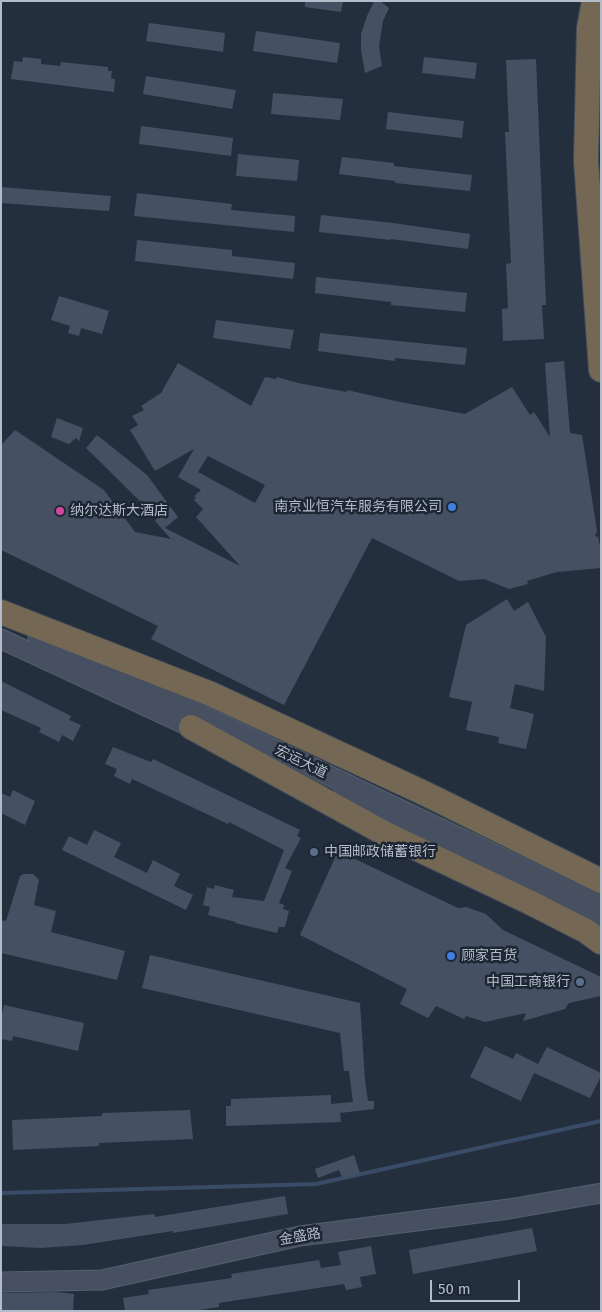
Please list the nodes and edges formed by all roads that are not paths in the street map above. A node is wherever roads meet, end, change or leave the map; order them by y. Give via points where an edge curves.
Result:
1 (594, 1) edge
2 (601, 370) edge
3 (1, 612) edge
4 (1, 620) edge
5 (1, 639) edge
6 (191, 727) junction
7 (601, 881) edge
8 (601, 906) edge
9 (601, 920) edge
10 (601, 942) edge
11 (601, 1193) edge
12 (1, 1282) edge

1 - 2 highway via 589,28 586,161
3 - 7 highway via 211,694 426,794
4 - 8 main road, 宏运大道
5 - 6 main road, 宏运大道
6 - 9 main road, 宏运大道
6 - 10 highway via 384,833 529,902
11 - 12 main road, 金盛路 via 510,1209 300,1236 102,1280

